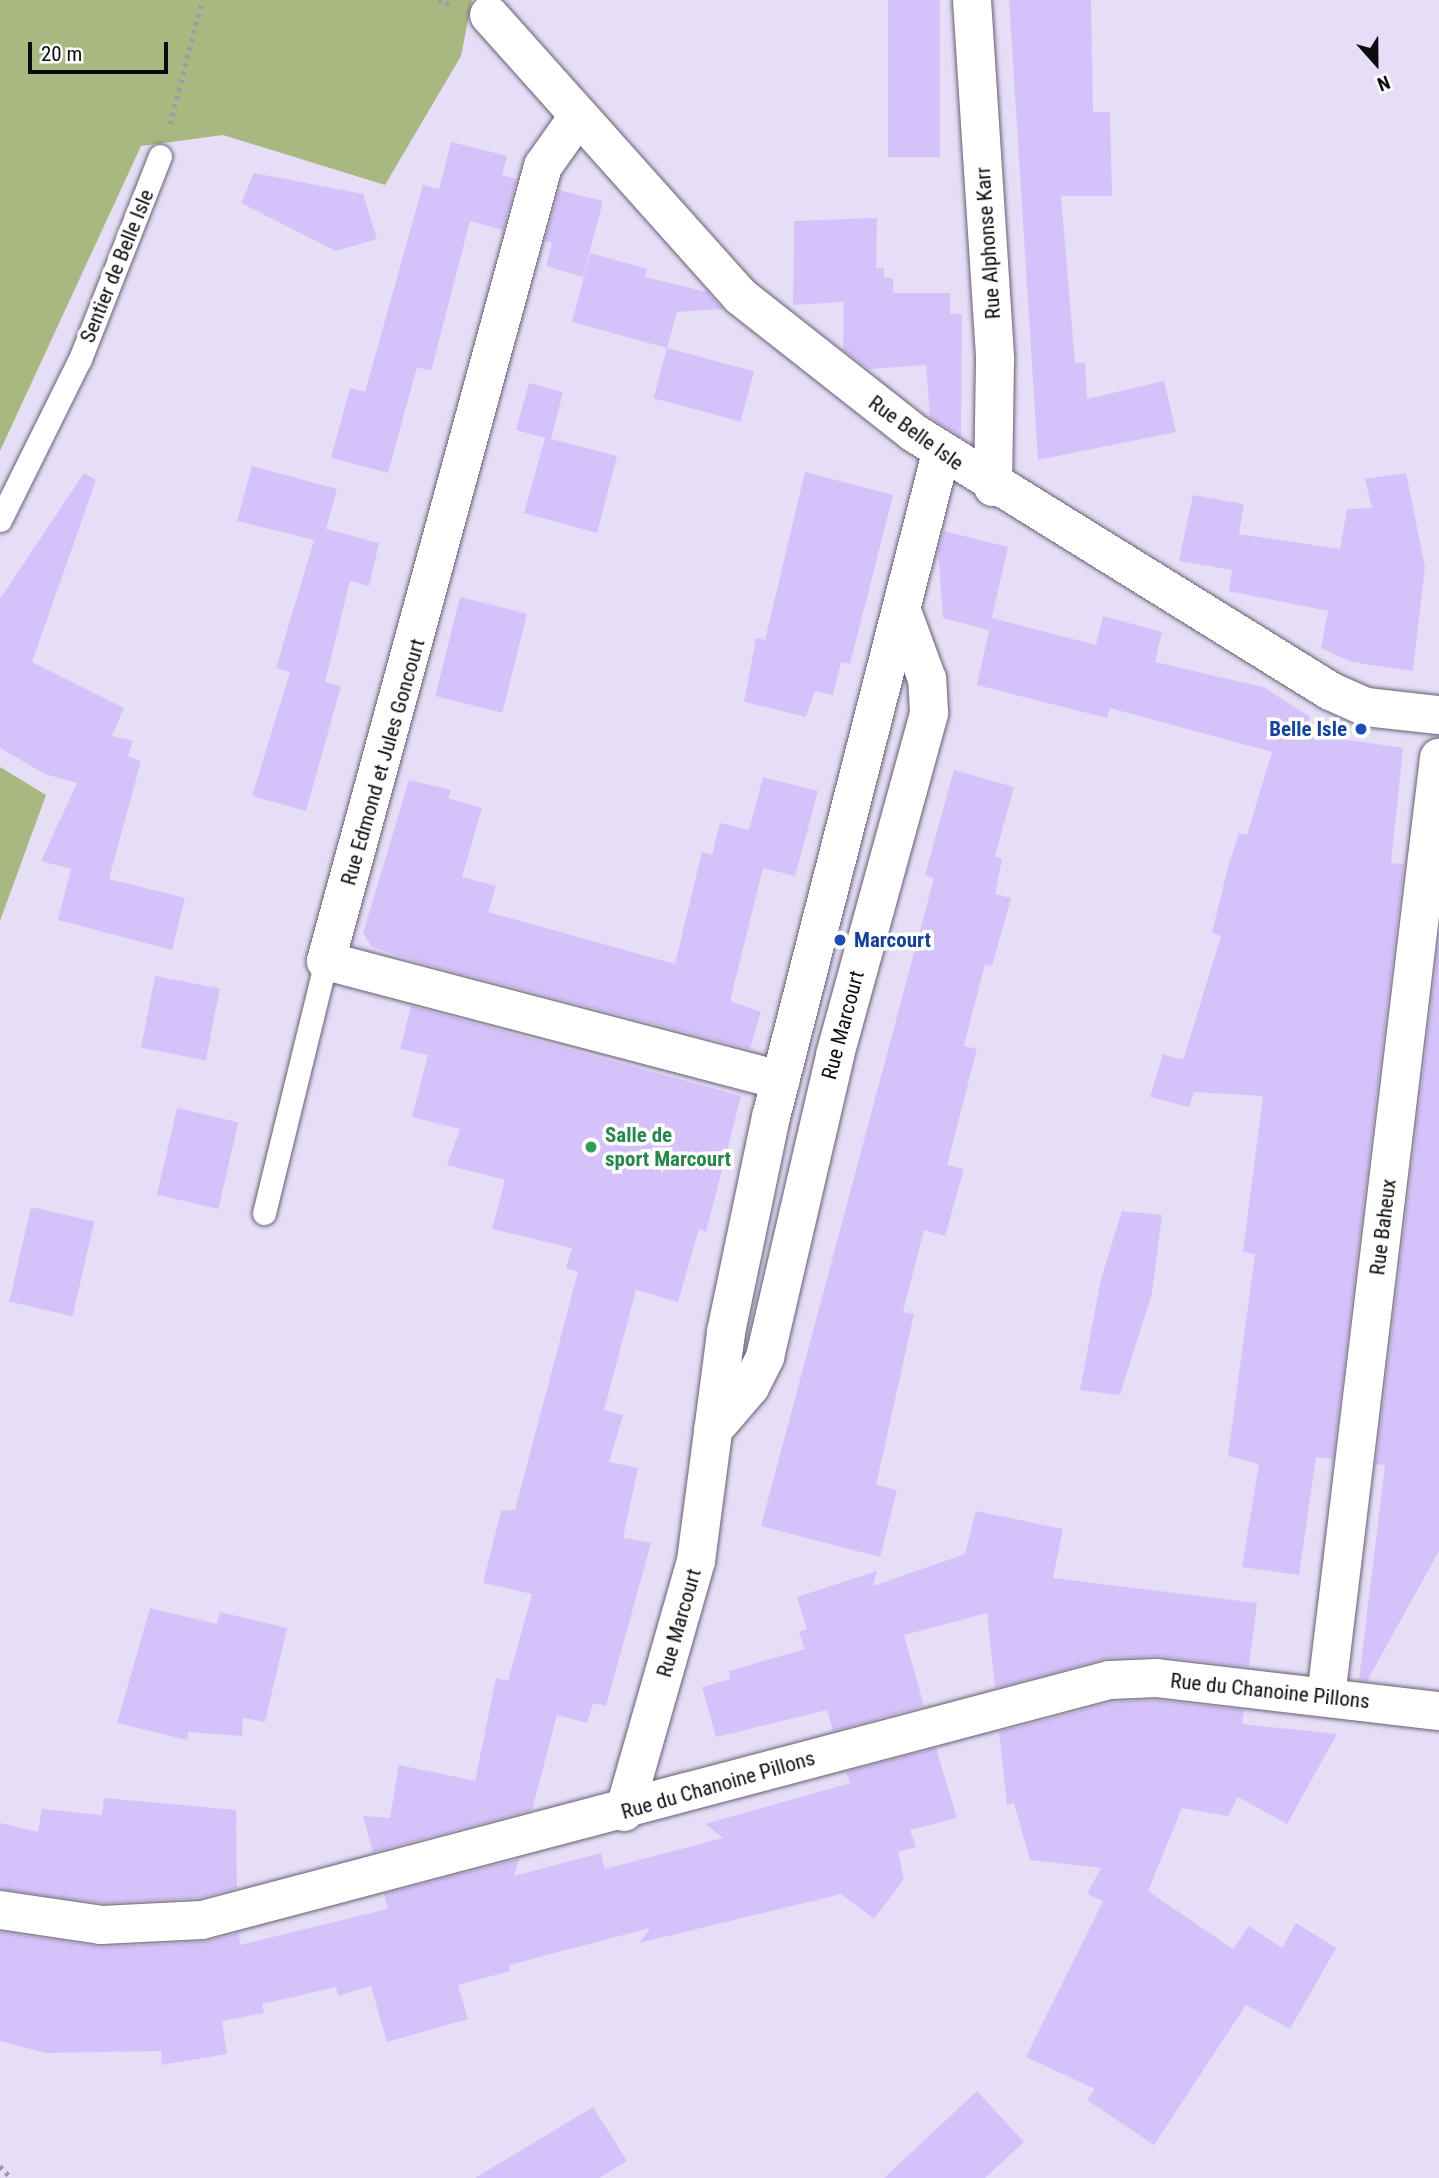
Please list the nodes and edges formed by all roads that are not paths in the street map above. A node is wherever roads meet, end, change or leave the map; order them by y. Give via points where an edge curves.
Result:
1 (972, 0) edge
2 (489, 15) dead end
3 (577, 118) junction
4 (160, 156) road end
5 (941, 453) junction
6 (993, 487) junction
7 (0, 520) edge
8 (902, 611) junction
9 (1439, 715) edge
10 (1439, 758) edge
11 (326, 961) junction
12 (780, 1080) junction
13 (264, 1213) dead end
14 (713, 1430) junction
15 (1326, 1697) junction
16 (1439, 1711) edge
17 (624, 1812) junction
18 (0, 1910) edge

1 - 6 street, Rue Alphonse Karr via 996,370
2 - 3 street, Rue Belle Isle
3 - 5 street, Rue Belle Isle via 740,296
3 - 11 street, Rue Edmond et Jules Goncourt via 542,166
4 - 7 lane, Sentier de Belle Isle via 80,359
5 - 6 street, Rue Belle Isle
5 - 8 street, Rue Marcourt
6 - 9 street, Rue Belle Isle via 1331,691 1366,707
8 - 12 street, Rue Marcourt
8 - 14 street, Rue Marcourt via 927,679 929,713 835,1055 765,1357 750,1387
10 - 15 street, Rue Baheux
11 - 12 street
11 - 13 lane
12 - 14 street, Rue Marcourt via 734,1289
14 - 17 street, Rue Marcourt via 696,1561
15 - 16 street, Rue du Chanoine Pillons
15 - 17 street, Rue du Chanoine Pillons via 1157,1678 1110,1680
17 - 18 street, Rue du Chanoine Pillons via 202,1920 101,1925

